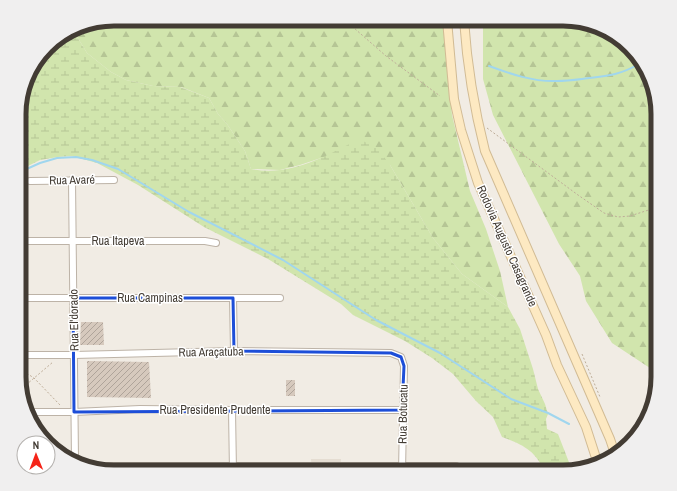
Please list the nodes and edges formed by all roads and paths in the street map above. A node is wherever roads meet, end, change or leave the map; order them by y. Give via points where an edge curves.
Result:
1 (352, 26) edge
2 (448, 26) edge
3 (465, 26) edge
4 (440, 96) dead end
5 (477, 120) junction
6 (485, 127) dead end
7 (486, 134) dead end
8 (72, 180) junction
9 (114, 180) dead end
10 (30, 181) dead end
11 (651, 208) edge
12 (26, 241) edge
13 (73, 241) junction
14 (216, 243) dead end
15 (26, 298) edge
16 (74, 298) junction
17 (233, 298) junction
18 (280, 298) dead end
19 (234, 351) junction
20 (580, 351) dead end
21 (26, 355) edge
22 (61, 355) junction
23 (74, 355) junction
24 (401, 357) joint
25 (26, 373) edge
26 (34, 378) junction
27 (26, 385) edge
28 (602, 402) dead end
29 (232, 410) junction
30 (402, 410) junction
31 (33, 412) edge
32 (66, 412) junction
33 (74, 412) junction
34 (613, 449) edge
35 (75, 455) edge
36 (596, 458) edge
37 (233, 465) edge
38 (402, 465) edge

1 - 4 path via 386,56
2 - 36 main road, Rodovia Augusto Casagrande via 454,99 478,183 586,427
3 - 5 main road
5 - 11 path via 604,213 618,217 630,216
5 - 34 main road via 485,151
6 - 7 path
8 - 9 street, Rua Avaré
8 - 10 street, Rua Avaré
8 - 13 street, Rua El'dorado
12 - 13 street, Rua Itapeva
13 - 14 street, Rua Itapeva
13 - 16 street, Rua El'dorado
15 - 16 street, Rua Campinas
16 - 17 street, Rua Campinas
16 - 23 street, Rua El'dorado
17 - 18 street, Rua Campinas
17 - 19 street
19 - 23 street, Rua Araçatuba
19 - 24 street, Rua Araçatuba via 391,353
20 - 28 path
21 - 22 street, Rua Araçatuba
22 - 23 street, Rua Araçatuba
22 - 26 path
23 - 33 street, Rua El'dorado
24 - 30 street, Rua Botucatu via 404,366
25 - 26 path
26 - 27 path
26 - 32 path
29 - 30 street, Rua Presidente Prudente
29 - 33 street, Rua Presidente Prudente via 140,409
29 - 37 street
30 - 38 street, Rua Botucatu
31 - 32 street, Rua Presidente Prudente
32 - 33 street, Rua Presidente Prudente
33 - 35 street, Rua El'dorado

